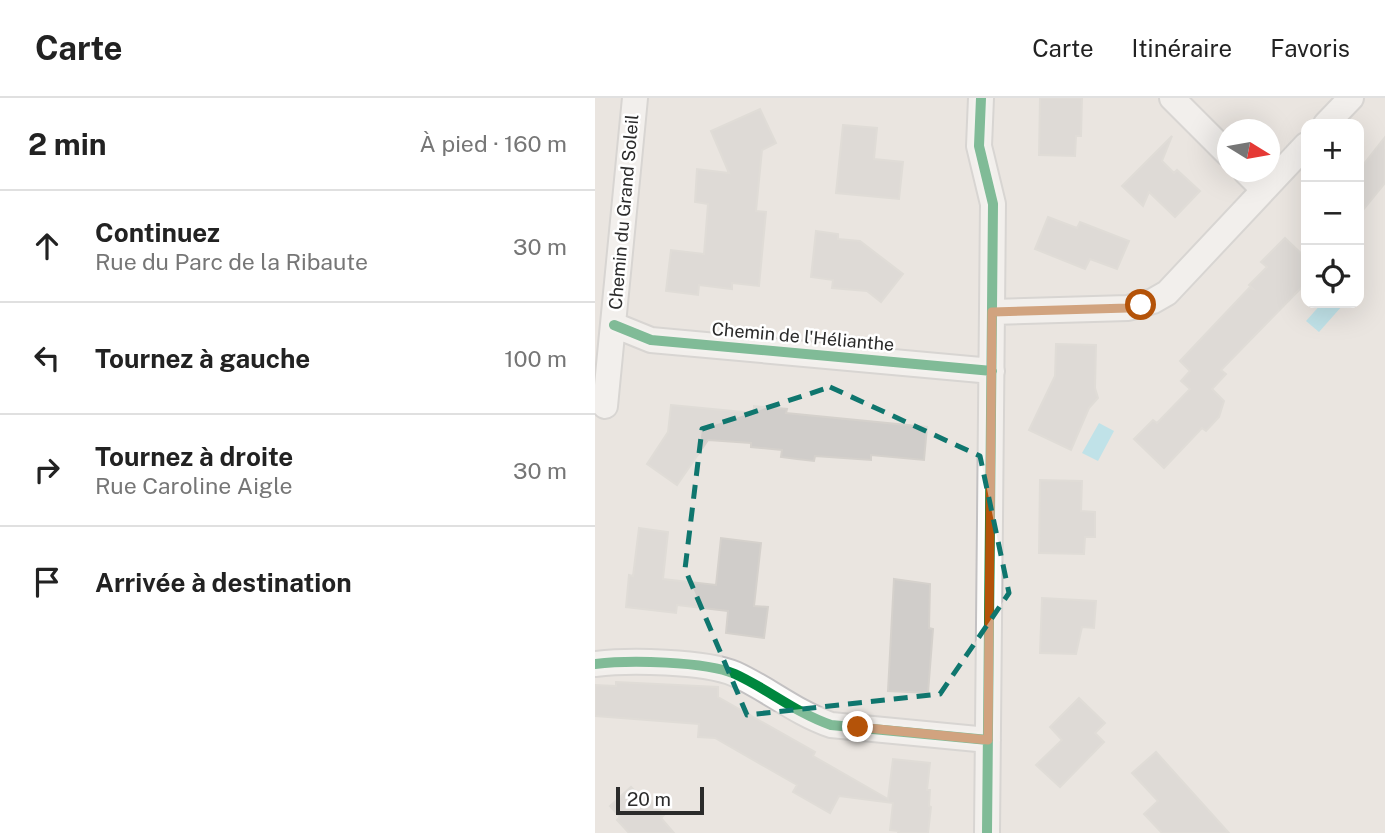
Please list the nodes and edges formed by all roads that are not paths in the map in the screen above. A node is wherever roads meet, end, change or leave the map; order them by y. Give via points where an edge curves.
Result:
1 (635, 98) edge
2 (981, 98) edge
3 (1172, 98) edge
4 (1351, 98) edge
5 (1331, 119) edge
6 (1217, 143) edge
7 (1301, 150) edge
8 (1256, 182) edge
9 (1263, 189) junction
10 (992, 312) junction
11 (614, 325) junction
12 (992, 371) junction
13 (605, 406) dead end
14 (595, 664) edge
15 (988, 740) junction
16 (987, 833) edge

1 - 11 street, Chemin du Grand Soleil
2 - 10 street via 979,146 993,204
3 - 6 street
4 - 5 street
7 - 9 street
8 - 9 street
9 - 10 street via 1167,293 1153,301 1128,308
10 - 12 street
11 - 12 street, Chemin de l'Hélianthe via 652,340
11 - 13 street
12 - 15 street
14 - 15 street via 621,661 711,667 734,674 812,719 831,725
15 - 16 street

